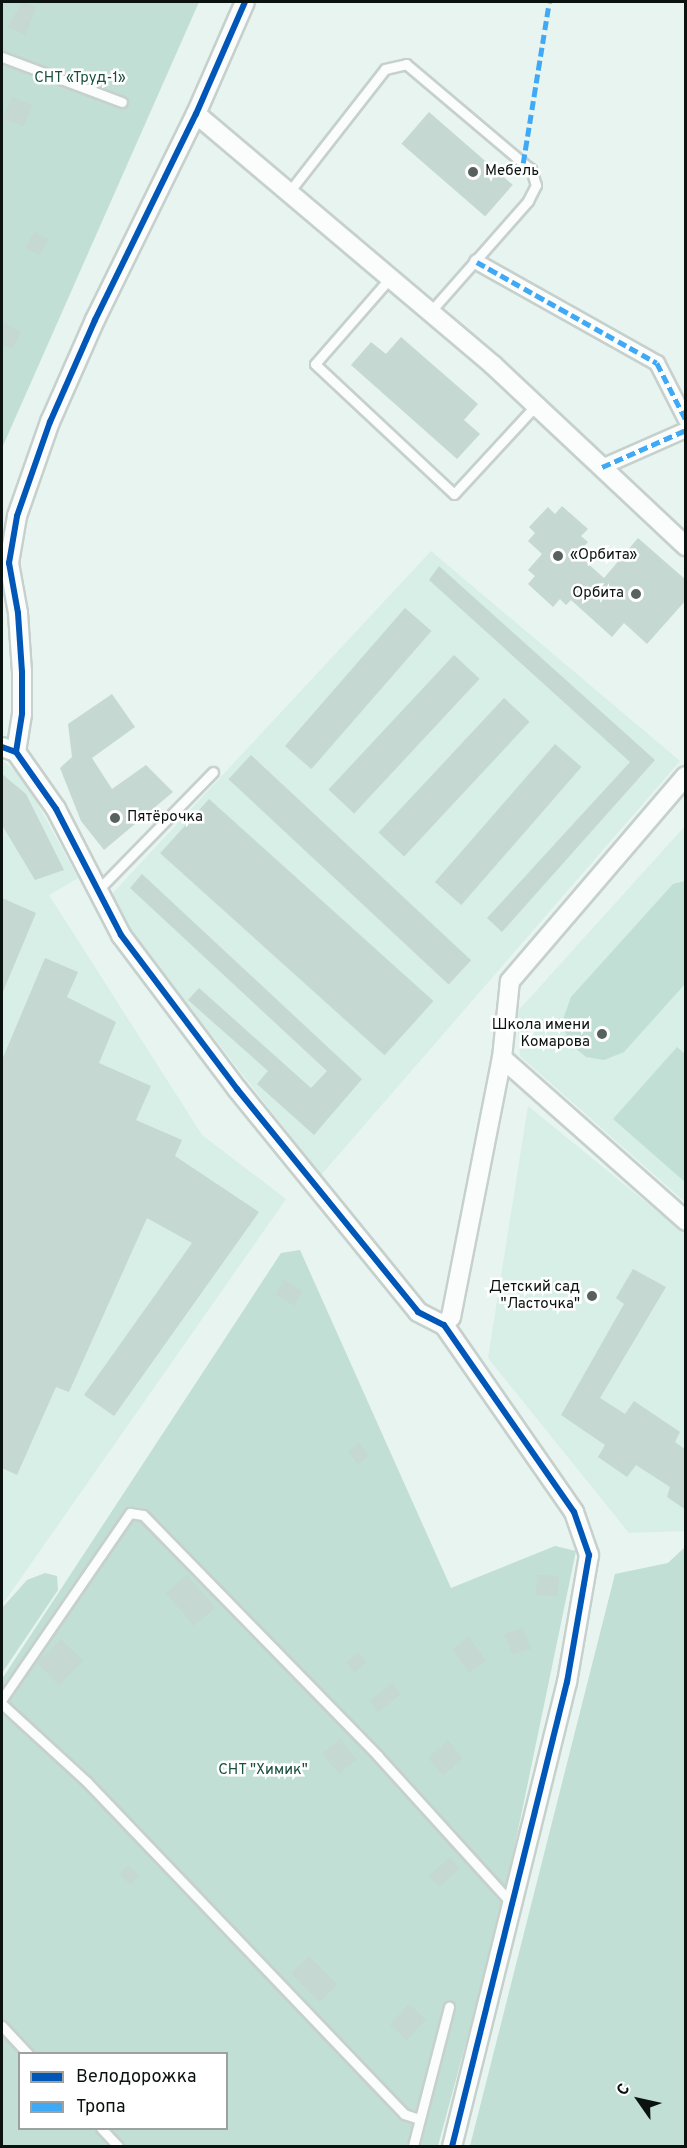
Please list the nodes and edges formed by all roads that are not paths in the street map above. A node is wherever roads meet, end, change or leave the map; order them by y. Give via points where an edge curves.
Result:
1 (245, 2) edge
2 (2, 57) edge
3 (122, 102) dead end
4 (196, 114) junction
5 (289, 192) junction
6 (477, 262) junction
7 (390, 278) junction
8 (430, 312) junction
9 (536, 405) junction
10 (686, 420) edge
11 (686, 430) edge
12 (602, 467) junction
13 (686, 546) edge
14 (9, 750) edge
15 (213, 772) dead end
16 (686, 776) edge
17 (97, 891) junction
18 (502, 1058) junction
19 (686, 1221) edge
20 (444, 1325) junction
21 (2, 1699) edge
22 (2, 1704) edge
23 (512, 1904) junction
24 (449, 2007) dead end
25 (2, 2026) edge
26 (26, 2052) edge
27 (419, 2119) junction
28 (103, 2130) edge
29 (118, 2146) edge
30 (413, 2146) edge
31 (452, 2146) edge

1 - 4 street
2 - 3 lane
4 - 5 street
4 - 14 street via 95,320 50,422 16,516 9,563 18,613 22,712
5 - 6 lane via 385,69 406,64 531,170 536,185 528,201
5 - 7 street
6 - 8 lane
6 - 10 street via 657,363
7 - 8 street
7 - 9 lane via 315,364 454,494
8 - 9 street
9 - 12 street
11 - 12 street
12 - 13 street
14 - 17 street via 56,808
15 - 17 lane
16 - 18 street via 510,981
17 - 20 street via 121,935 237,1089 418,1312
18 - 19 street
18 - 20 street via 451,1317
20 - 23 street via 574,1512 589,1555 567,1682
21 - 23 lane via 130,1513 143,1515 378,1756
22 - 27 lane via 87,1782 404,2114
23 - 31 street
24 - 27 lane
25 - 26 lane
27 - 30 lane
28 - 29 lane

